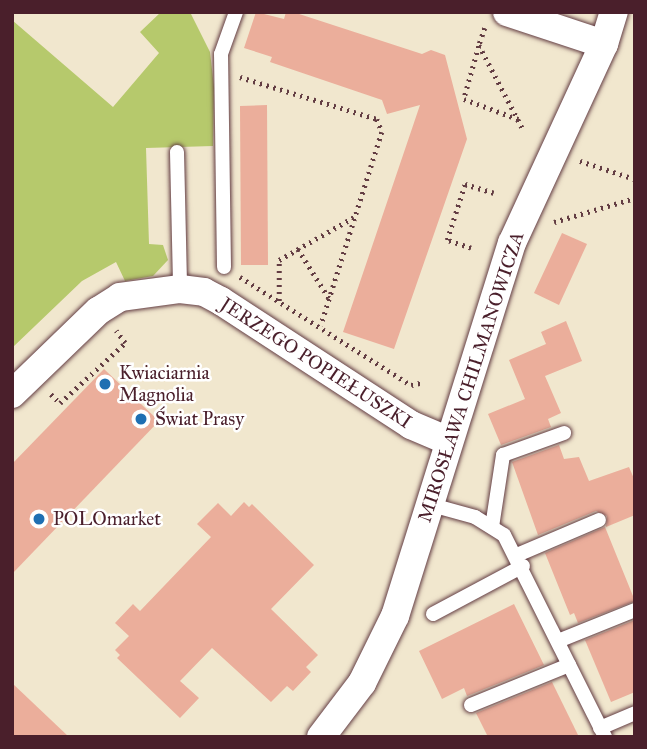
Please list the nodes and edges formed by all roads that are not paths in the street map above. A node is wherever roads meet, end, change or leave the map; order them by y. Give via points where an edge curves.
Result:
1 (236, 12) edge
2 (614, 12) edge
3 (496, 18) edge
4 (604, 44) junction
5 (177, 152) dead end
6 (224, 267) dead end
7 (180, 289) junction
8 (12, 394) edge
9 (564, 433) dead end
10 (447, 440) junction
11 (428, 504) junction
12 (599, 520) dead end
13 (492, 527) junction
14 (520, 560) junction
15 (635, 610) edge
16 (433, 614) dead end
17 (558, 641) junction
18 (569, 664) junction
19 (471, 705) dead end
20 (635, 713) edge
21 (603, 732) edge
22 (321, 737) edge

1 - 6 lane via 221,54
2 - 4 street, MIROSŁAWA CHILMANOWICZA
3 - 4 street
4 - 10 street, MIROSŁAWA CHILMANOWICZA via 512,243
5 - 7 lane
7 - 8 street, JERZEGO POPIEŁUSZKI via 120,297 99,311
7 - 10 street, JERZEGO POPIEŁUSZKI via 204,292 221,301 411,425
9 - 13 lane via 503,454
10 - 11 street, MIROSŁAWA CHILMANOWICZA
11 - 13 lane via 475,517
11 - 22 street, MIROSŁAWA CHILMANOWICZA via 395,616 362,682
12 - 14 lane
13 - 14 lane via 505,535
14 - 16 lane
14 - 17 lane
15 - 17 lane
17 - 18 lane
18 - 19 lane
18 - 21 lane
20 - 21 lane

